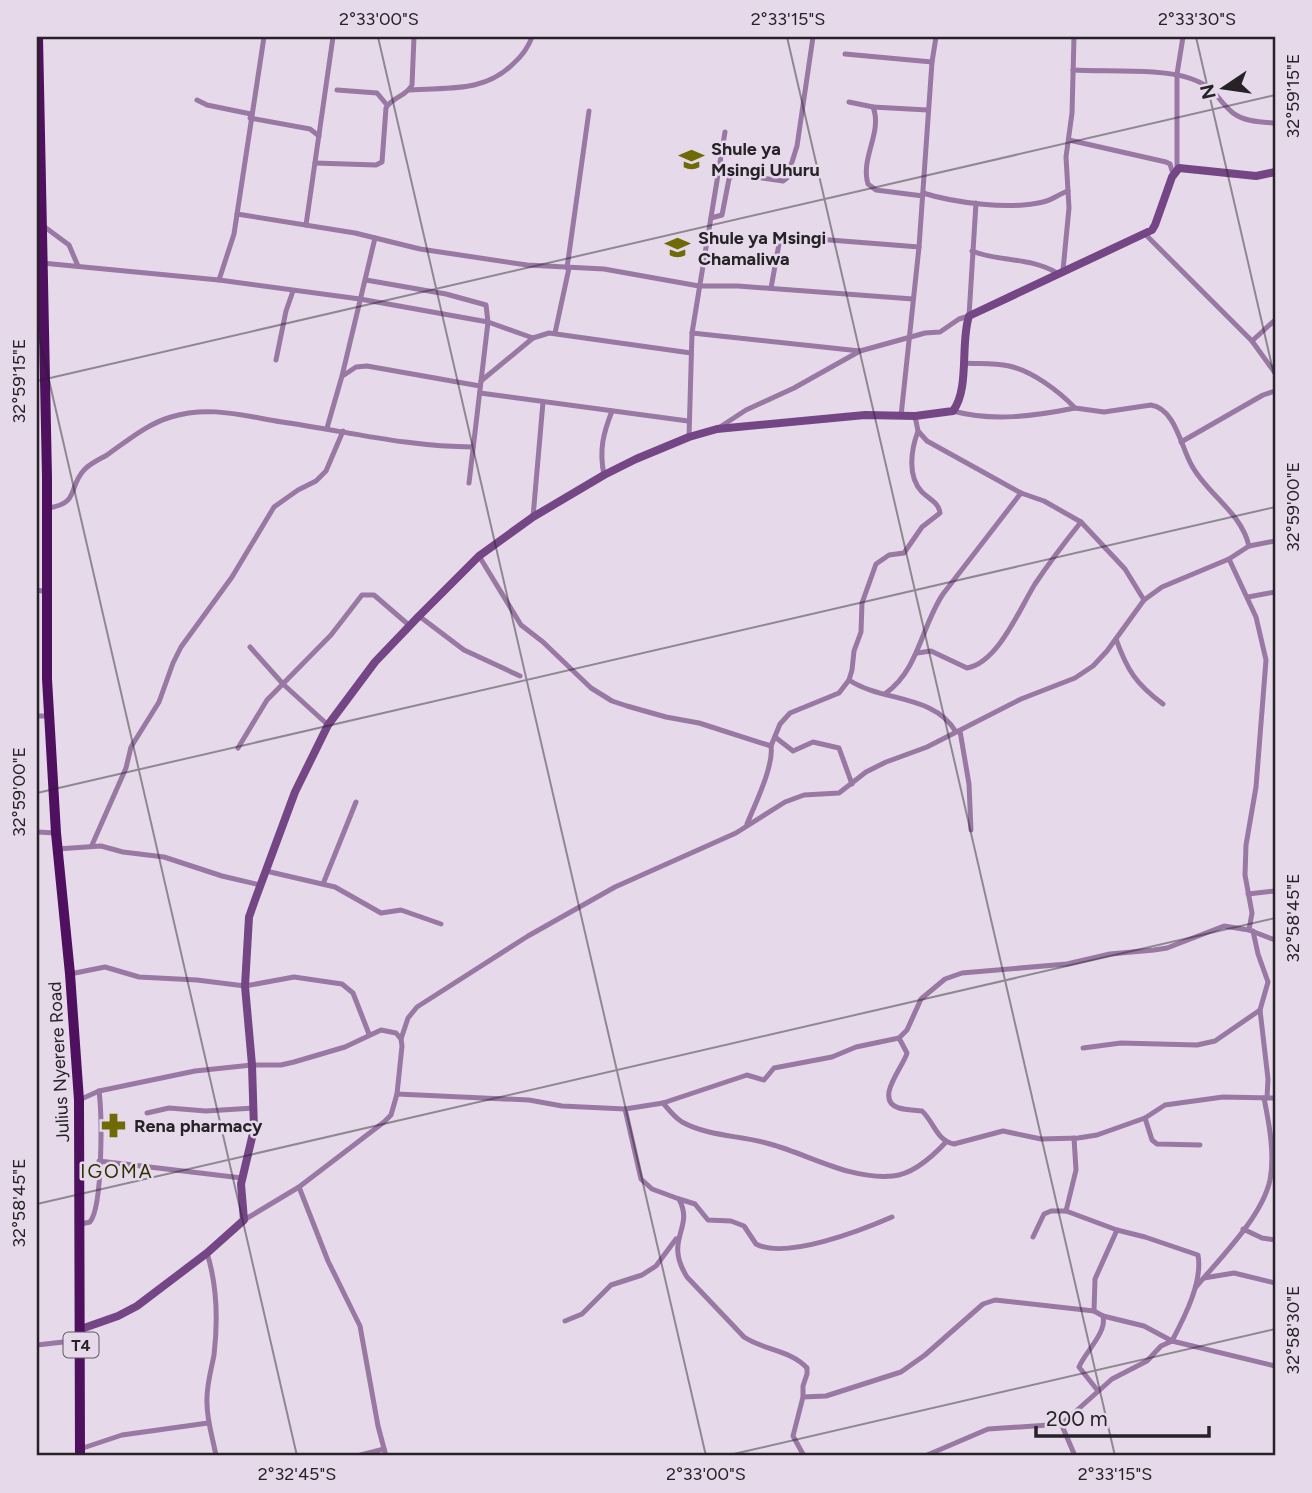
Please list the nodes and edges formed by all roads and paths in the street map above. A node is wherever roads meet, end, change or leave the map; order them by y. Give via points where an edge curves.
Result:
1 (38, 37) edge
2 (264, 37) edge
3 (332, 37) edge
4 (414, 37) edge
5 (531, 37) edge
6 (813, 37) edge
7 (936, 37) edge
8 (1074, 37) edge
9 (1182, 37) edge
10 (845, 54) dead end
11 (932, 62) junction
12 (1073, 70) junction
13 (1177, 74) junction
14 (337, 90) dead end
15 (410, 90) junction
16 (197, 100) dead end
17 (849, 102) dead end
18 (387, 105) junction
19 (873, 107) junction
20 (927, 110) junction
21 (589, 111) dead end
22 (251, 116) junction
23 (1275, 123) edge
24 (725, 132) dead end
25 (319, 136) junction
26 (1069, 140) junction
27 (315, 163) junction
28 (1175, 172) junction
29 (1275, 172) edge
30 (1068, 191) junction
31 (923, 195) junction
32 (976, 203) junction
33 (237, 214) junction
34 (711, 218) junction
35 (43, 225) junction
36 (306, 225) junction
37 (1144, 234) junction
38 (375, 238) junction
39 (919, 247) junction
40 (972, 251) junction
41 (42, 264) junction
42 (78, 266) junction
43 (568, 268) junction
44 (1060, 272) junction
45 (40, 280) edge
46 (219, 280) junction
47 (366, 280) junction
48 (699, 286) junction
49 (771, 288) junction
50 (293, 292) junction
51 (360, 299) junction
52 (913, 299) junction
53 (969, 316) junction
54 (1275, 320) edge
55 (488, 322) junction
56 (555, 333) junction
57 (692, 333) junction
58 (533, 338) junction
59 (909, 338) junction
60 (1252, 341) junction
61 (860, 351) junction
62 (691, 353) junction
63 (276, 360) dead end
64 (963, 363) junction
65 (1275, 373) edge
66 (342, 376) junction
67 (480, 383) junction
68 (1275, 391) edge
69 (480, 393) junction
70 (543, 402) junction
71 (1075, 408) junction
72 (612, 411) junction
73 (953, 411) junction
74 (901, 416) junction
75 (915, 416) junction
76 (688, 421) junction
77 (327, 428) junction
78 (717, 429) junction
79 (343, 431) junction
80 (918, 431) junction
81 (689, 437) junction
82 (1181, 442) junction
83 (473, 447) junction
84 (42, 475) edge
85 (604, 475) junction
86 (469, 483) dead end
87 (1021, 493) junction
88 (47, 508) junction
89 (533, 517) junction
90 (1081, 522) junction
91 (1275, 541) edge
92 (1249, 546) junction
93 (479, 556) junction
94 (1229, 559) junction
95 (42, 591) edge
96 (1275, 592) edge
97 (1248, 597) junction
98 (1144, 600) junction
99 (419, 616) junction
100 (410, 626) junction
101 (1116, 639) junction
102 (250, 647) dead end
103 (917, 653) junction
104 (1275, 655) edge
105 (1266, 657) junction
106 (520, 676) dead end
107 (43, 679) edge
108 (849, 680) junction
109 (283, 684) junction
110 (886, 693) junction
111 (1163, 704) dead end
112 (37, 716) edge
113 (49, 716) junction
114 (328, 725) junction
115 (958, 732) junction
116 (775, 737) junction
117 (771, 746) junction
118 (238, 748) dead end
119 (852, 784) junction
120 (356, 802) dead end
121 (746, 825) junction
122 (971, 830) dead end
123 (37, 832) edge
124 (56, 833) junction
125 (92, 845) junction
126 (57, 849) junction
127 (266, 871) junction
128 (323, 884) junction
129 (260, 886) junction
130 (1275, 891) edge
131 (1248, 894) junction
132 (441, 924) dead end
133 (1251, 930) junction
134 (1275, 940) edge
135 (70, 974) junction
136 (245, 986) junction
137 (1260, 1010) junction
138 (369, 1034) junction
139 (401, 1038) junction
140 (899, 1038) junction
141 (1083, 1048) dead end
142 (252, 1065) junction
143 (99, 1091) junction
144 (397, 1094) junction
145 (1265, 1098) junction
146 (1275, 1098) edge
147 (79, 1100) junction
148 (663, 1103) junction
149 (254, 1108) junction
150 (625, 1109) junction
151 (147, 1113) dead end
152 (1145, 1118) junction
153 (1074, 1138) junction
154 (946, 1142) junction
155 (1200, 1145) dead end
156 (99, 1161) junction
157 (242, 1178) junction
158 (299, 1187) junction
159 (679, 1199) junction
160 (1066, 1211) junction
161 (892, 1217) dead end
162 (244, 1220) junction
163 (81, 1224) junction
164 (1243, 1229) junction
165 (1117, 1230) junction
166 (678, 1237) junction
167 (1033, 1237) dead end
168 (1275, 1240) edge
169 (207, 1253) junction
170 (1204, 1278) junction
171 (1275, 1283) edge
172 (1194, 1290) junction
173 (1094, 1311) junction
174 (1103, 1316) junction
175 (565, 1321) dead end
176 (81, 1335) junction
177 (1172, 1341) junction
178 (37, 1345) edge
179 (1275, 1366) edge
180 (1098, 1391) junction
181 (803, 1397) junction
182 (208, 1423) junction
183 (1064, 1424) junction
184 (80, 1453) edge
185 (385, 1453) edge
186 (216, 1456) edge
187 (357, 1456) edge
188 (804, 1456) edge
189 (925, 1456) edge
190 (1075, 1456) edge

1 - 35 highway, Julius Nyerere Road / T4
2 - 22 street
3 - 25 street
4 - 15 street
5 - 15 street via 524,53 489,82
6 - 34 street via 788,178 733,174 722,215
7 - 11 street
8 - 12 street
9 - 13 street
10 - 11 street
11 - 20 street
12 - 13 street
12 - 26 street
13 - 23 street via 1213,88 1238,116
13 - 28 street
14 - 18 street via 377,93
15 - 18 street
16 - 22 street
17 - 19 street
18 - 27 street via 382,162
19 - 20 street
19 - 31 street via 874,130 865,172 868,184 876,190
20 - 31 street
21 - 43 street
22 - 25 street via 310,129
22 - 33 street
24 - 34 street
25 - 27 street
26 - 28 street via 1166,162
26 - 30 street
27 - 36 street
28 - 29 main road via 1183,168 1256,176
28 - 37 main road via 1156,225
30 - 32 street via 1033,204
30 - 44 street
31 - 32 street
31 - 39 street
32 - 40 street
33 - 36 street
33 - 46 street
34 - 48 street
35 - 41 highway, Julius Nyerere Road / T4
35 - 42 street via 69,245
36 - 38 street
37 - 44 main road
37 - 60 street
38 - 43 street via 424,250
38 - 47 street
39 - 49 street via 787,238 779,244
39 - 52 street
40 - 44 street
40 - 53 street
41 - 42 street
41 - 45 highway, Julius Nyerere Road / T4
42 - 46 street
43 - 48 street
43 - 56 street
44 - 53 main road
45 - 84 highway, Julius Nyerere Road / T4
46 - 50 street
47 - 51 street
47 - 55 street via 482,302 488,309
48 - 49 street
48 - 57 street
49 - 52 street
50 - 51 street
50 - 63 street
51 - 55 street
51 - 66 street
52 - 59 street
53 - 59 street via 940,331
53 - 64 main road
54 - 60 street
55 - 58 street
55 - 67 street
56 - 58 street
56 - 62 street
57 - 61 street
57 - 62 street
58 - 67 street
59 - 61 street
59 - 74 street
60 - 65 street
61 - 78 street
62 - 76 street
64 - 71 street via 1019,369 1063,395
64 - 73 main road
66 - 67 street via 367,366
66 - 77 street
67 - 69 street
68 - 82 street
69 - 70 street
69 - 83 street
70 - 72 street
70 - 89 street
71 - 73 street via 1031,417
71 - 82 street via 1104,412 1158,406
72 - 76 street
72 - 85 street via 600,449
73 - 75 main road
74 - 75 main road
74 - 78 main road via 864,415
75 - 80 street
76 - 81 street
77 - 79 street
77 - 88 street via 221,411 168,417 87,467 67,503
78 - 81 main road
79 - 83 street via 422,445
79 - 125 street via 326,471 274,507 232,577 181,647 159,702 131,747
80 - 87 street via 927,441
80 - 108 street via 912,454 914,478 940,512 904,552 876,564 862,603 861,632
81 - 85 main road
82 - 92 street via 1196,474 1237,520
83 - 86 street
84 - 88 highway, Julius Nyerere Road / T4
85 - 89 main road
87 - 90 street
87 - 103 street via 937,602
88 - 95 highway, Julius Nyerere Road / T4
89 - 93 main road
90 - 98 street via 1112,553
90 - 103 street via 986,658 967,668 931,651
91 - 92 street
92 - 94 street
93 - 99 main road
93 - 117 street via 521,625 591,688 627,706
94 - 97 street
94 - 98 street via 1162,587
95 - 107 highway, Julius Nyerere Road / T4
96 - 97 street
97 - 105 street
98 - 101 street
99 - 100 main road
99 - 106 street via 464,650
100 - 109 street via 374,595 362,595
100 - 114 main road via 375,662
101 - 111 street via 1133,677
101 - 115 street via 1085,672
102 - 109 street
103 - 110 street via 905,676
104 - 105 street
105 - 131 street via 1256,787 1246,845
107 - 113 highway, Julius Nyerere Road / T4
108 - 110 street via 861,688
108 - 116 street via 839,693 790,713
109 - 114 street
109 - 118 street via 267,700
110 - 115 street via 947,718
112 - 113 street
113 - 124 highway, Julius Nyerere Road / T4
114 - 127 main road via 295,792
115 - 119 street via 876,767
115 - 122 street via 970,784
116 - 117 street
116 - 119 street via 793,751 813,742 839,748
117 - 121 street via 765,777
119 - 121 street via 839,793 795,797
120 - 128 street
121 - 139 street via 615,887 501,952 417,1006
123 - 124 street
124 - 126 highway, Julius Nyerere Road / T4
125 - 126 street
125 - 129 street via 174,859
126 - 135 highway, Julius Nyerere Road / T4
127 - 128 street
127 - 129 main road
128 - 132 street via 381,913 401,910
129 - 136 main road via 249,917
130 - 131 street
131 - 133 street
133 - 134 street
133 - 137 street via 1268,982
133 - 140 street via 1224,926 1167,948 944,979 920,999
135 - 136 street via 105,967 151,978
135 - 147 highway, Julius Nyerere Road / T4
136 - 138 street via 294,977 342,984 353,993
136 - 142 main road
137 - 141 street via 1208,1043
137 - 145 street via 1268,1079
138 - 139 street via 387,1030
138 - 142 street via 345,1047 294,1062
139 - 144 street
140 - 148 street via 774,1068 764,1080 747,1074
140 - 154 street via 907,1053 891,1082 891,1100 899,1108 922,1111
142 - 143 street via 195,1071
142 - 149 main road
143 - 147 street
143 - 156 street
144 - 150 street
144 - 158 street via 384,1122
145 - 146 street
145 - 152 street via 1175,1103
145 - 164 street via 1270,1178
147 - 163 highway, Julius Nyerere Road / T4
148 - 150 street
148 - 154 street via 683,1122 718,1135 773,1145 868,1175 906,1172 932,1157
149 - 151 street via 169,1108
149 - 157 main road via 254,1129
150 - 159 street via 641,1180
152 - 153 street
152 - 155 street via 1157,1144
153 - 154 street via 1041,1139 1003,1130 961,1143
153 - 160 street via 1076,1170
156 - 157 street
156 - 163 street via 95,1214 90,1222
157 - 162 main road
158 - 162 street
158 - 185 street via 360,1326
159 - 161 street via 695,1204 708,1220 744,1226 757,1244 772,1248 804,1248
159 - 166 street via 685,1216
160 - 165 street
160 - 167 street via 1044,1214
162 - 169 main road
163 - 176 highway, Julius Nyerere Road / T4
164 - 168 street
164 - 170 street
165 - 172 street via 1198,1255
165 - 173 street via 1098,1269
166 - 175 street via 656,1266 611,1285 582,1314
166 - 181 street via 677,1255 687,1277 744,1337 805,1365
169 - 176 main road via 137,1306
169 - 182 street via 216,1297
170 - 171 street via 1234,1273
170 - 172 street
172 - 177 street
173 - 174 street
173 - 181 street via 991,1300 905,1371 826,1396
174 - 177 street via 1144,1326
174 - 180 street via 1099,1333 1079,1367
176 - 178 street
176 - 184 highway, Julius Nyerere Road / T4
177 - 179 street
177 - 180 street
180 - 183 street
181 - 188 street via 793,1436
182 - 184 street via 122,1435
182 - 186 street
183 - 189 street via 988,1429
183 - 190 street
185 - 187 street

